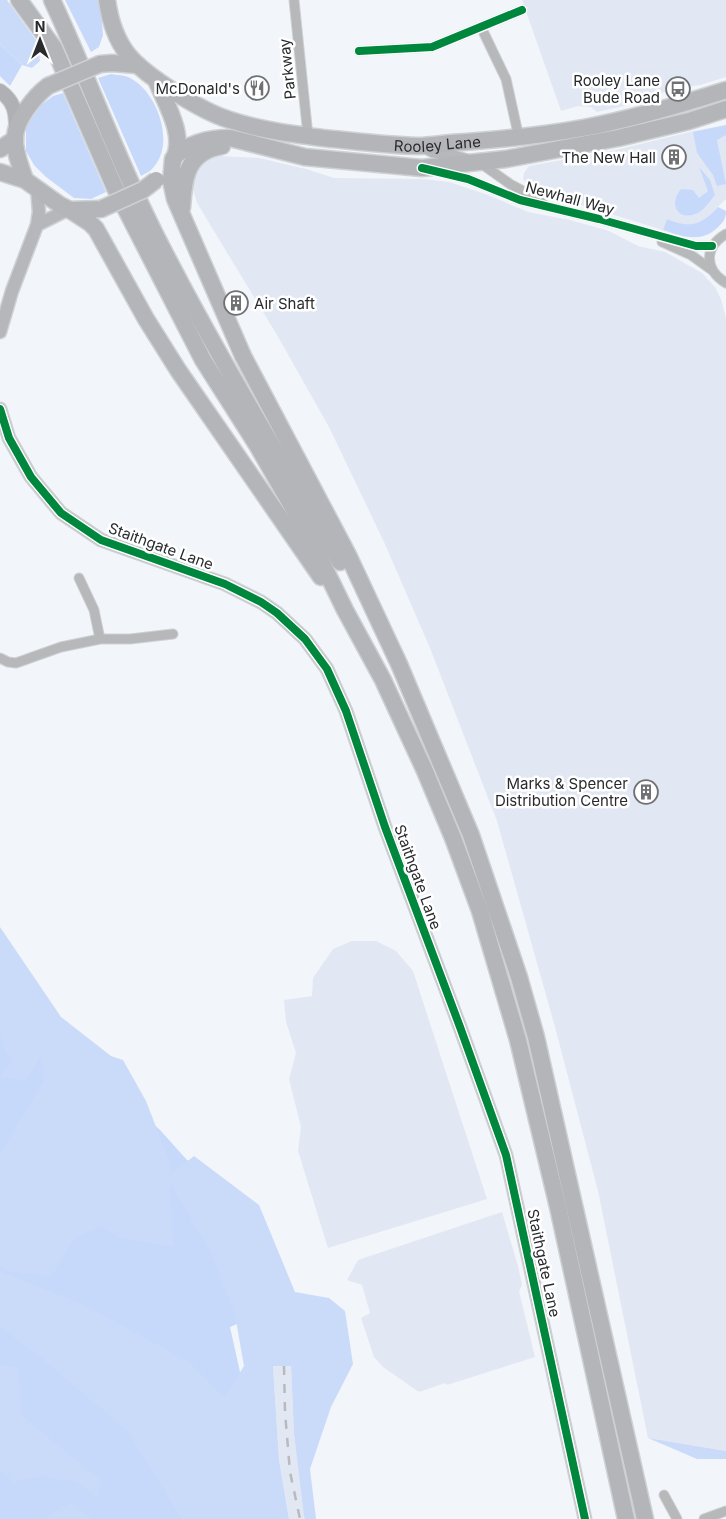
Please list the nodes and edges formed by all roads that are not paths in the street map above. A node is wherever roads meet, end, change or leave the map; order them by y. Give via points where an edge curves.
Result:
1 (19, 0) edge
2 (52, 0) edge
3 (108, 0) edge
4 (294, 0) edge
5 (522, 10) dead end
6 (481, 27) junction
7 (359, 51) dead end
8 (137, 65) junction
9 (156, 80) junction
10 (726, 90) edge
11 (0, 91) edge
12 (726, 109) edge
13 (15, 134) junction
14 (308, 136) junction
15 (519, 138) junction
16 (420, 146) junction
17 (267, 148) junction
18 (0, 149) edge
19 (174, 158) junction
20 (478, 162) junction
21 (422, 168) junction
22 (0, 172) edge
23 (31, 184) junction
24 (555, 208) junction
25 (69, 209) junction
26 (182, 213) junction
27 (617, 224) junction
28 (37, 225) junction
29 (726, 234) edge
30 (712, 246) junction
31 (712, 270) junction
32 (726, 283) edge
33 (0, 332) edge
34 (0, 408) edge
35 (79, 578) dead end
36 (345, 610) junction
37 (172, 634) dead end
38 (100, 639) junction
39 (0, 658) edge
40 (399, 664) junction
41 (664, 1495) dead end
42 (726, 1511) edge
43 (585, 1519) edge
44 (626, 1519) edge
45 (645, 1519) edge
46 (677, 1519) edge
47 (704, 1519) edge

1 - 36 highway via 54,48 115,188 162,282 203,360 308,534
2 - 40 highway via 129,179 185,292
3 - 8 highway via 115,35
4 - 14 street, Parkway
5 - 6 street
6 - 7 street via 432,47
6 - 15 street via 506,79
8 - 9 highway
8 - 13 highway, bridge via 100,64 48,86 38,94
9 - 14 highway, Rooley Lane via 228,120
9 - 19 highway via 176,128
10 - 15 highway, Rooley Lane via 614,121
11 - 13 main road via 9,97 16,112
12 - 20 highway, Rooley Lane via 618,138
13 - 18 highway
13 - 23 highway via 17,153
14 - 16 highway, Rooley Lane
15 - 16 highway, Rooley Lane
16 - 20 street, Newhall Way via 433,153
17 - 19 highway, Rooley Lane via 218,138 195,143
17 - 21 highway, Rooley Lane via 305,158
17 - 26 highway via 220,146 200,154 184,179
19 - 25 highway, bridge via 143,190 102,209
19 - 26 highway via 171,173 173,191
20 - 21 highway, Rooley Lane
20 - 24 street, Newhall Way
21 - 24 street, Newhall Way via 468,179 520,200
22 - 23 highway
23 - 25 highway
23 - 28 street via 39,212
24 - 27 street, Newhall Way
25 - 28 street
25 - 36 highway via 96,229 178,370
26 - 40 highway via 243,356 348,555
27 - 30 street, Newhall Way via 696,246
27 - 31 street, Newhall Way via 675,247
28 - 33 street
29 - 30 street
30 - 31 street via 709,256
31 - 32 street, Newhall Way
34 - 43 street, Staithgate Lane via 9,438 31,477 61,513 101,540 225,584 262,602 305,639 327,669 346,711 385,827 506,1154
35 - 38 street via 94,610
36 - 44 highway via 383,680 425,771 480,910 518,1040
37 - 38 street
38 - 39 street via 61,647 16,663
40 - 45 highway via 471,835 519,977 563,1151
41 - 46 street
42 - 47 street

